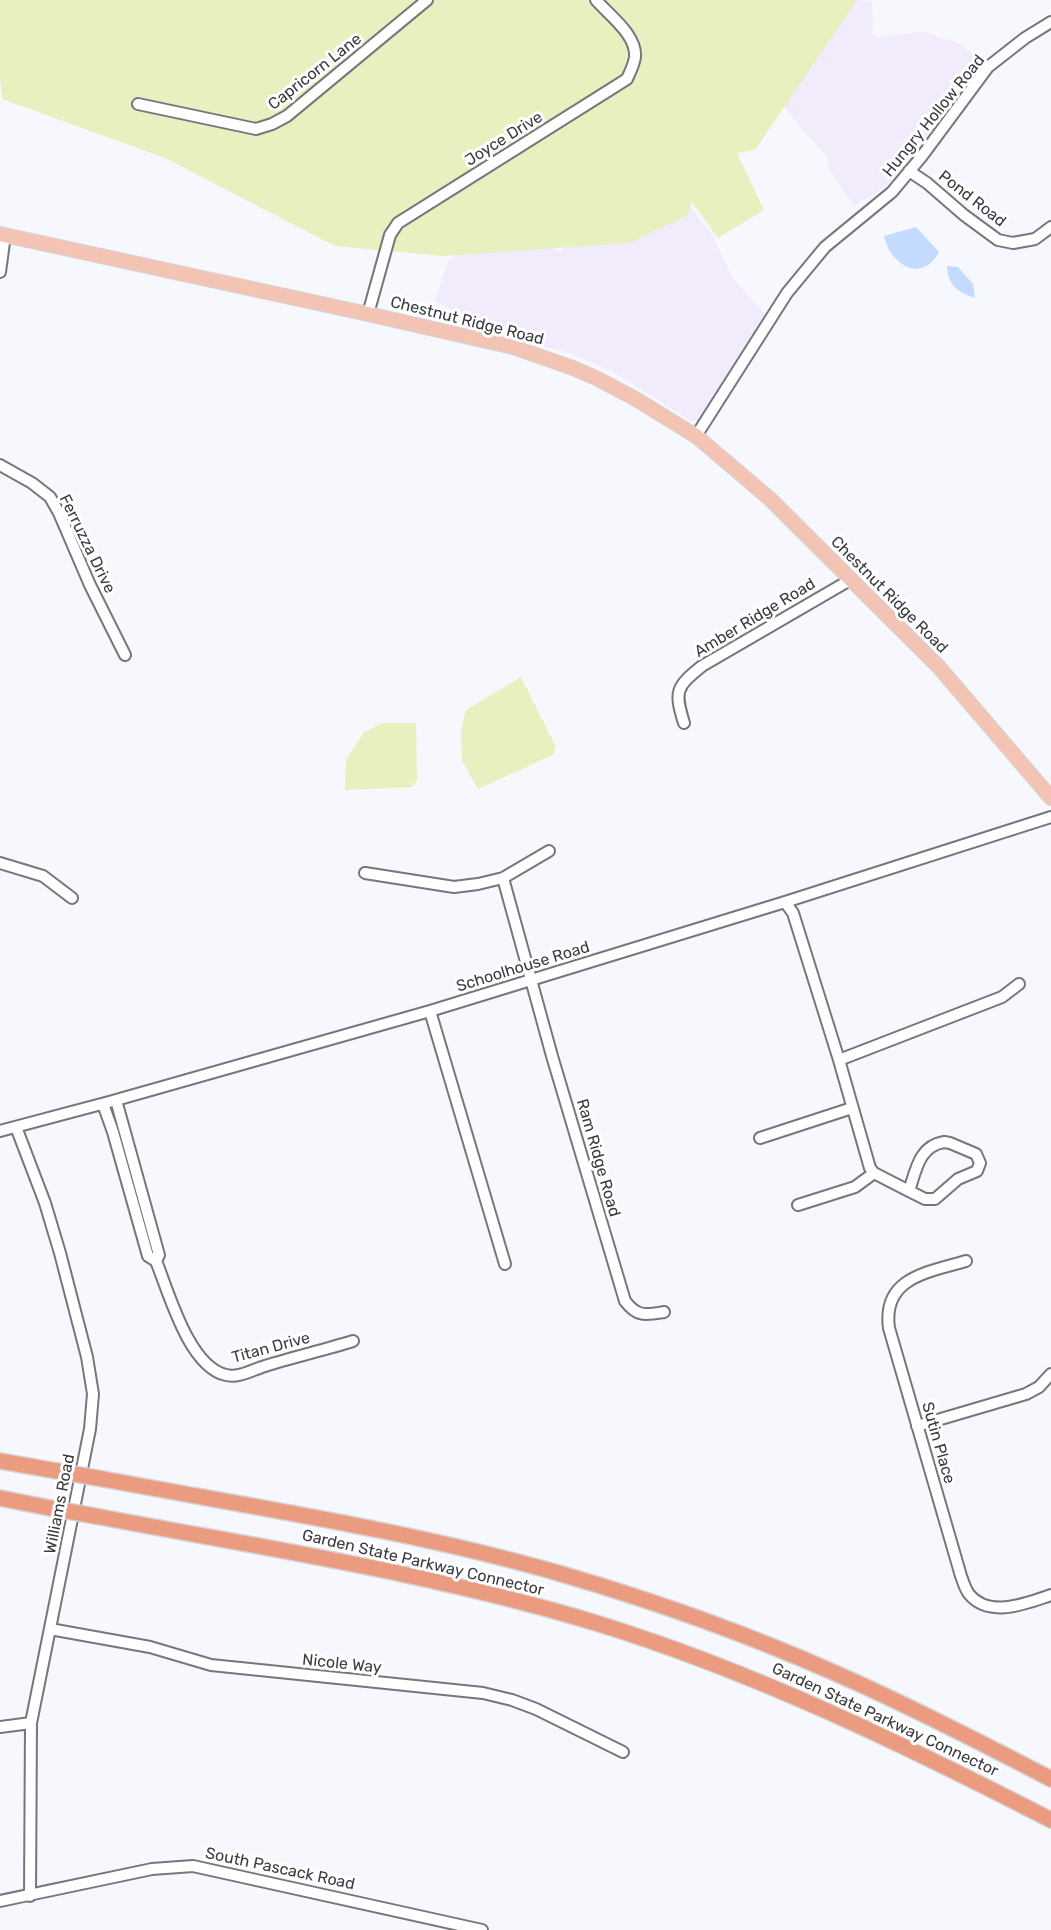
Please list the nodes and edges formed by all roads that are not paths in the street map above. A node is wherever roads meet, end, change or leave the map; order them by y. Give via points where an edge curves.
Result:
1 (427, 0) edge
2 (596, 0) edge
3 (1051, 22) edge
4 (138, 104) dead end
5 (909, 171) junction
6 (1051, 227) edge
7 (2, 235) edge
8 (0, 272) edge
9 (368, 314) junction
10 (696, 436) junction
11 (0, 465) edge
12 (850, 579) junction
13 (126, 655) dead end
14 (684, 723) dead end
15 (1051, 798) edge
16 (1051, 817) edge
17 (549, 850) dead end
18 (0, 863) edge
19 (365, 873) dead end
20 (503, 878) junction
21 (72, 898) dead end
22 (785, 902) junction
23 (532, 980) junction
24 (1019, 984) dead end
25 (429, 1011) junction
26 (839, 1060) junction
27 (116, 1100) junction
28 (103, 1104) junction
29 (852, 1108) junction
30 (16, 1128) junction
31 (0, 1131) edge
32 (760, 1138) dead end
33 (874, 1173) junction
34 (909, 1191) junction
35 (798, 1205) dead end
36 (156, 1261) junction
37 (966, 1261) dead end
38 (505, 1264) dead end
39 (664, 1312) dead end
40 (353, 1341) dead end
41 (1051, 1374) edge
42 (917, 1426) junction
43 (0, 1461) edge
44 (0, 1498) edge
45 (1051, 1595) edge
46 (50, 1629) junction
47 (32, 1724) junction
48 (0, 1727) edge
49 (623, 1752) dead end
50 (1051, 1779) edge
51 (1051, 1820) edge
52 (30, 1896) junction
53 (0, 1901) edge
54 (482, 1930) edge

1 - 4 street, Capricorn Lane via 272,124 256,129 237,127
2 - 9 street, Joyce Drive via 629,36 635,54 627,79 398,223 390,235
3 - 5 street, Hungry Hollow Road via 988,68
5 - 6 street, Pond Road via 998,240 1013,243 1035,239
5 - 10 street, Hungry Hollow Road via 892,192 825,246 786,293
7 - 8 street
7 - 9 main road, Chestnut Ridge Road
9 - 10 main road, Chestnut Ridge Road via 554,360 634,398
10 - 12 main road, Chestnut Ridge Road via 770,499
11 - 13 street, Ferruzza Drive via 50,497
12 - 14 street, Amber Ridge Road via 688,677 678,696
12 - 15 main road, Chestnut Ridge Road via 938,666
16 - 22 street, Schoolhouse Road
17 - 20 street
18 - 21 street via 43,876
19 - 20 street via 454,886
20 - 23 street, Ram Ridge Road
22 - 23 street, Schoolhouse Road
22 - 26 street via 793,913
23 - 25 street, Schoolhouse Road
23 - 39 street, Ram Ridge Road via 625,1301 638,1314
24 - 26 street via 1002,997
25 - 27 street, Schoolhouse Road
25 - 38 street
26 - 29 street
27 - 28 street, Schoolhouse Road
27 - 36 street, Titan Drive via 159,1255
28 - 30 street, Schoolhouse Road
28 - 36 street, Titan Drive via 148,1256
29 - 32 street
29 - 33 street
30 - 31 street, Schoolhouse Road
30 - 46 street, Williams Road via 60,1253 93,1394 90,1429
33 - 34 street
33 - 35 street via 855,1187
34 - 34 street via 935,1199 958,1179 977,1171 980,1159 950,1143 933,1145 921,1156
36 - 40 street, Titan Drive via 190,1344 211,1368 224,1375 237,1376
37 - 42 street, Sutin Place via 904,1283 889,1306 889,1328
41 - 42 street via 1026,1394
42 - 45 street, Sutin Place via 968,1593 980,1603 1013,1607
43 - 50 highway, Garden State Parkway Connector, bridge via 423,1539 618,1591 834,1672
44 - 51 highway, Garden State Parkway Connector, bridge via 421,1577 625,1632 840,1716
46 - 47 street, Williams Road
46 - 49 street, Nicole Way via 150,1647 211,1665 483,1693 536,1709
47 - 48 street
47 - 52 street, Williams Road
52 - 53 street, South Pascack Road
52 - 54 street, South Pascack Road via 152,1869 193,1866

